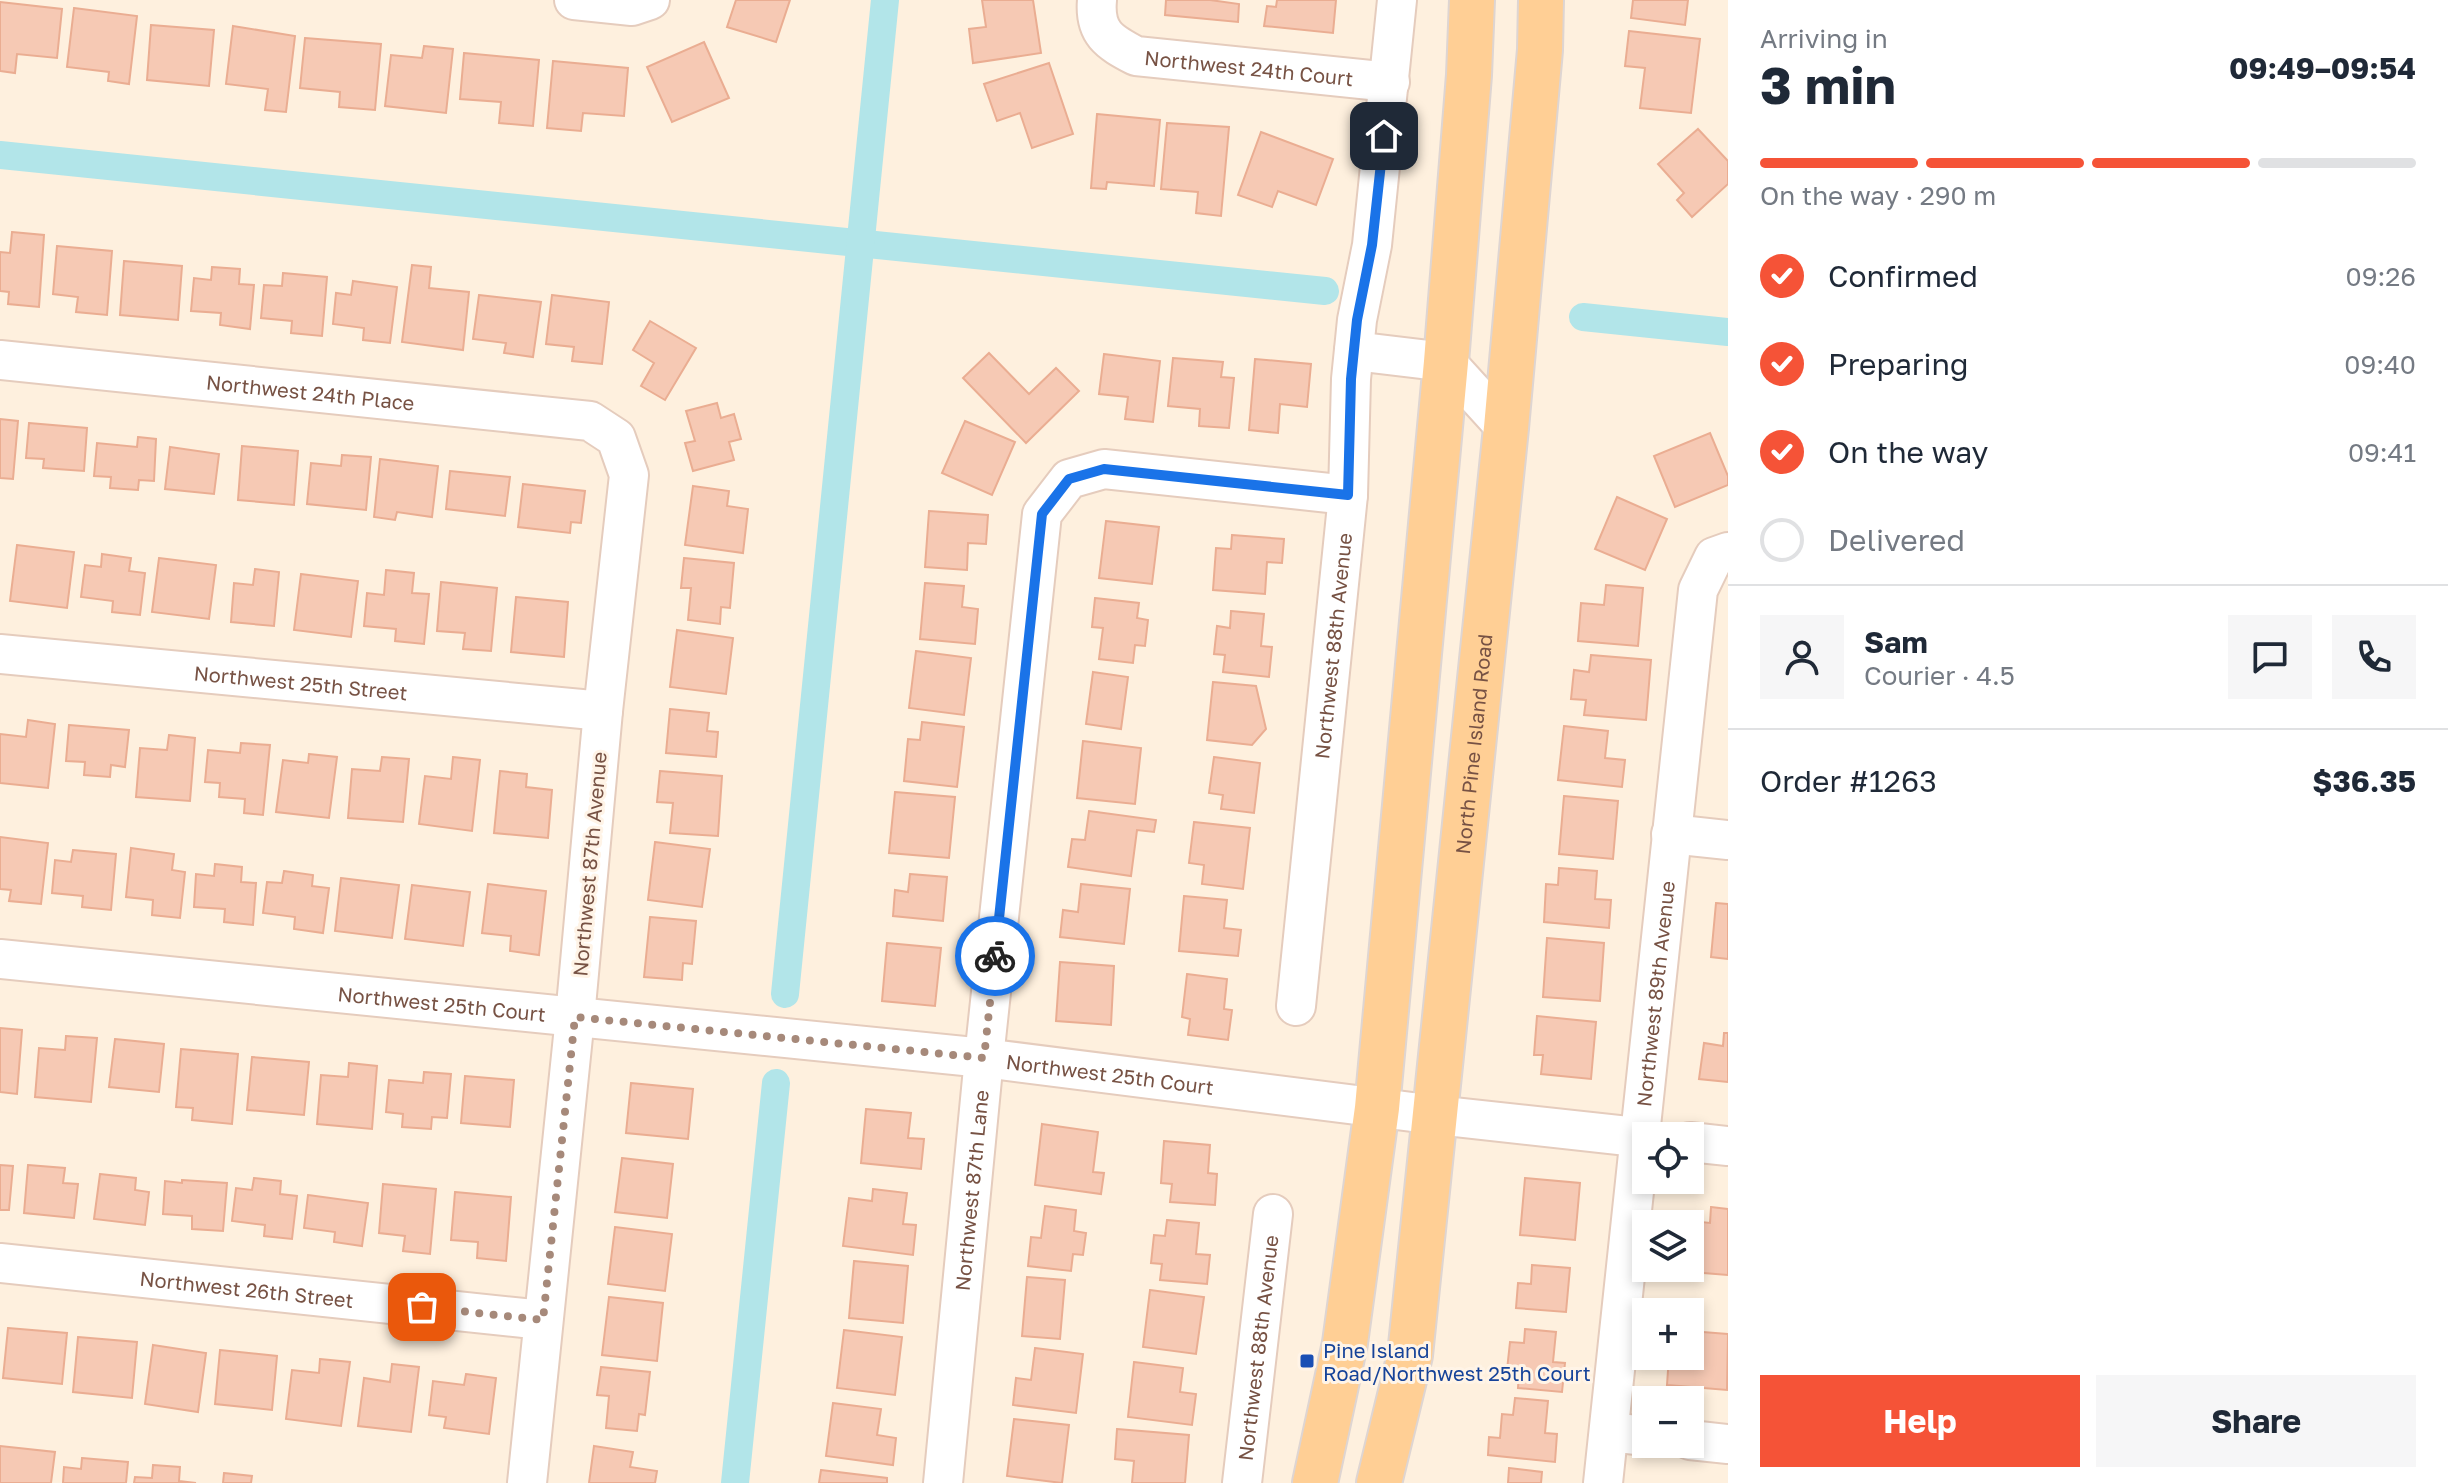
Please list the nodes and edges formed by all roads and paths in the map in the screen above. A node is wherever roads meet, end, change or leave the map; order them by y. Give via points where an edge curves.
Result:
1 (574, 0) edge
2 (650, 0) edge
3 (1097, 0) edge
4 (1397, 0) edge
5 (1472, 0) edge
6 (1541, 0) edge
7 (1390, 82) junction
8 (1354, 351) junction
9 (0, 360) edge
10 (1446, 362) junction
11 (1506, 428) junction
12 (616, 438) joint
13 (1348, 495) junction
14 (1721, 555) edge
15 (0, 654) edge
16 (603, 711) junction
17 (1671, 834) junction
18 (1728, 840) edge
19 (0, 959) edge
20 (1296, 1006) dead end
21 (575, 1017) junction
22 (984, 1058) junction
23 (1377, 1108) junction
24 (1436, 1115) junction
25 (1644, 1122) edge
26 (1632, 1137) edge
27 (1704, 1143) edge
28 (1728, 1146) edge
29 (1639, 1194) edge
30 (1273, 1214) dead end
31 (0, 1263) edge
32 (543, 1320) junction
33 (1628, 1434) edge
34 (1704, 1441) edge
35 (1728, 1444) edge
36 (527, 1483) edge
37 (943, 1483) edge
38 (1242, 1483) edge
39 (1315, 1483) edge
40 (1379, 1483) edge
41 (1603, 1483) edge

1 - 2 street via 632,6
3 - 7 street, Northwest 24th Court via 1095,18 1109,42 1136,56
4 - 7 street, Northwest 88th Avenue
5 - 10 main road
6 - 11 main road, North Pine Island Road
7 - 8 street, Northwest 88th Avenue
8 - 10 street
8 - 13 street, Northwest 88th Avenue
9 - 12 street, Northwest 24th Place via 590,421
10 - 11 street
10 - 23 main road
11 - 24 main road, North Pine Island Road
12 - 16 street, Northwest 87th Avenue via 629,475
13 - 20 street, Northwest 88th Avenue
13 - 22 street, Northwest 87th Lane via 1104,469 1069,479 1042,514
14 - 17 street, Northwest 89th Avenue via 1698,590
15 - 16 street, Northwest 25th Street
16 - 21 street, Northwest 87th Avenue
17 - 18 street
17 - 25 street, Northwest 89th Avenue
19 - 21 street, Northwest 25th Court
21 - 22 street, Northwest 25th Court
21 - 32 street, Northwest 87th Avenue
22 - 23 street, Northwest 25th Court
22 - 37 street, Northwest 87th Lane
23 - 24 street, Northwest 25th Court
23 - 39 main road via 1345,1343
24 - 26 street, Northwest 25th Court
24 - 40 main road, North Pine Island Road via 1410,1355
27 - 28 street
29 - 33 street, Northwest 89th Avenue
30 - 38 street, Northwest 88th Avenue
31 - 32 street, Northwest 26th Street
32 - 36 street, Northwest 87th Avenue
33 - 41 street, Northwest 89th Avenue
34 - 35 street

